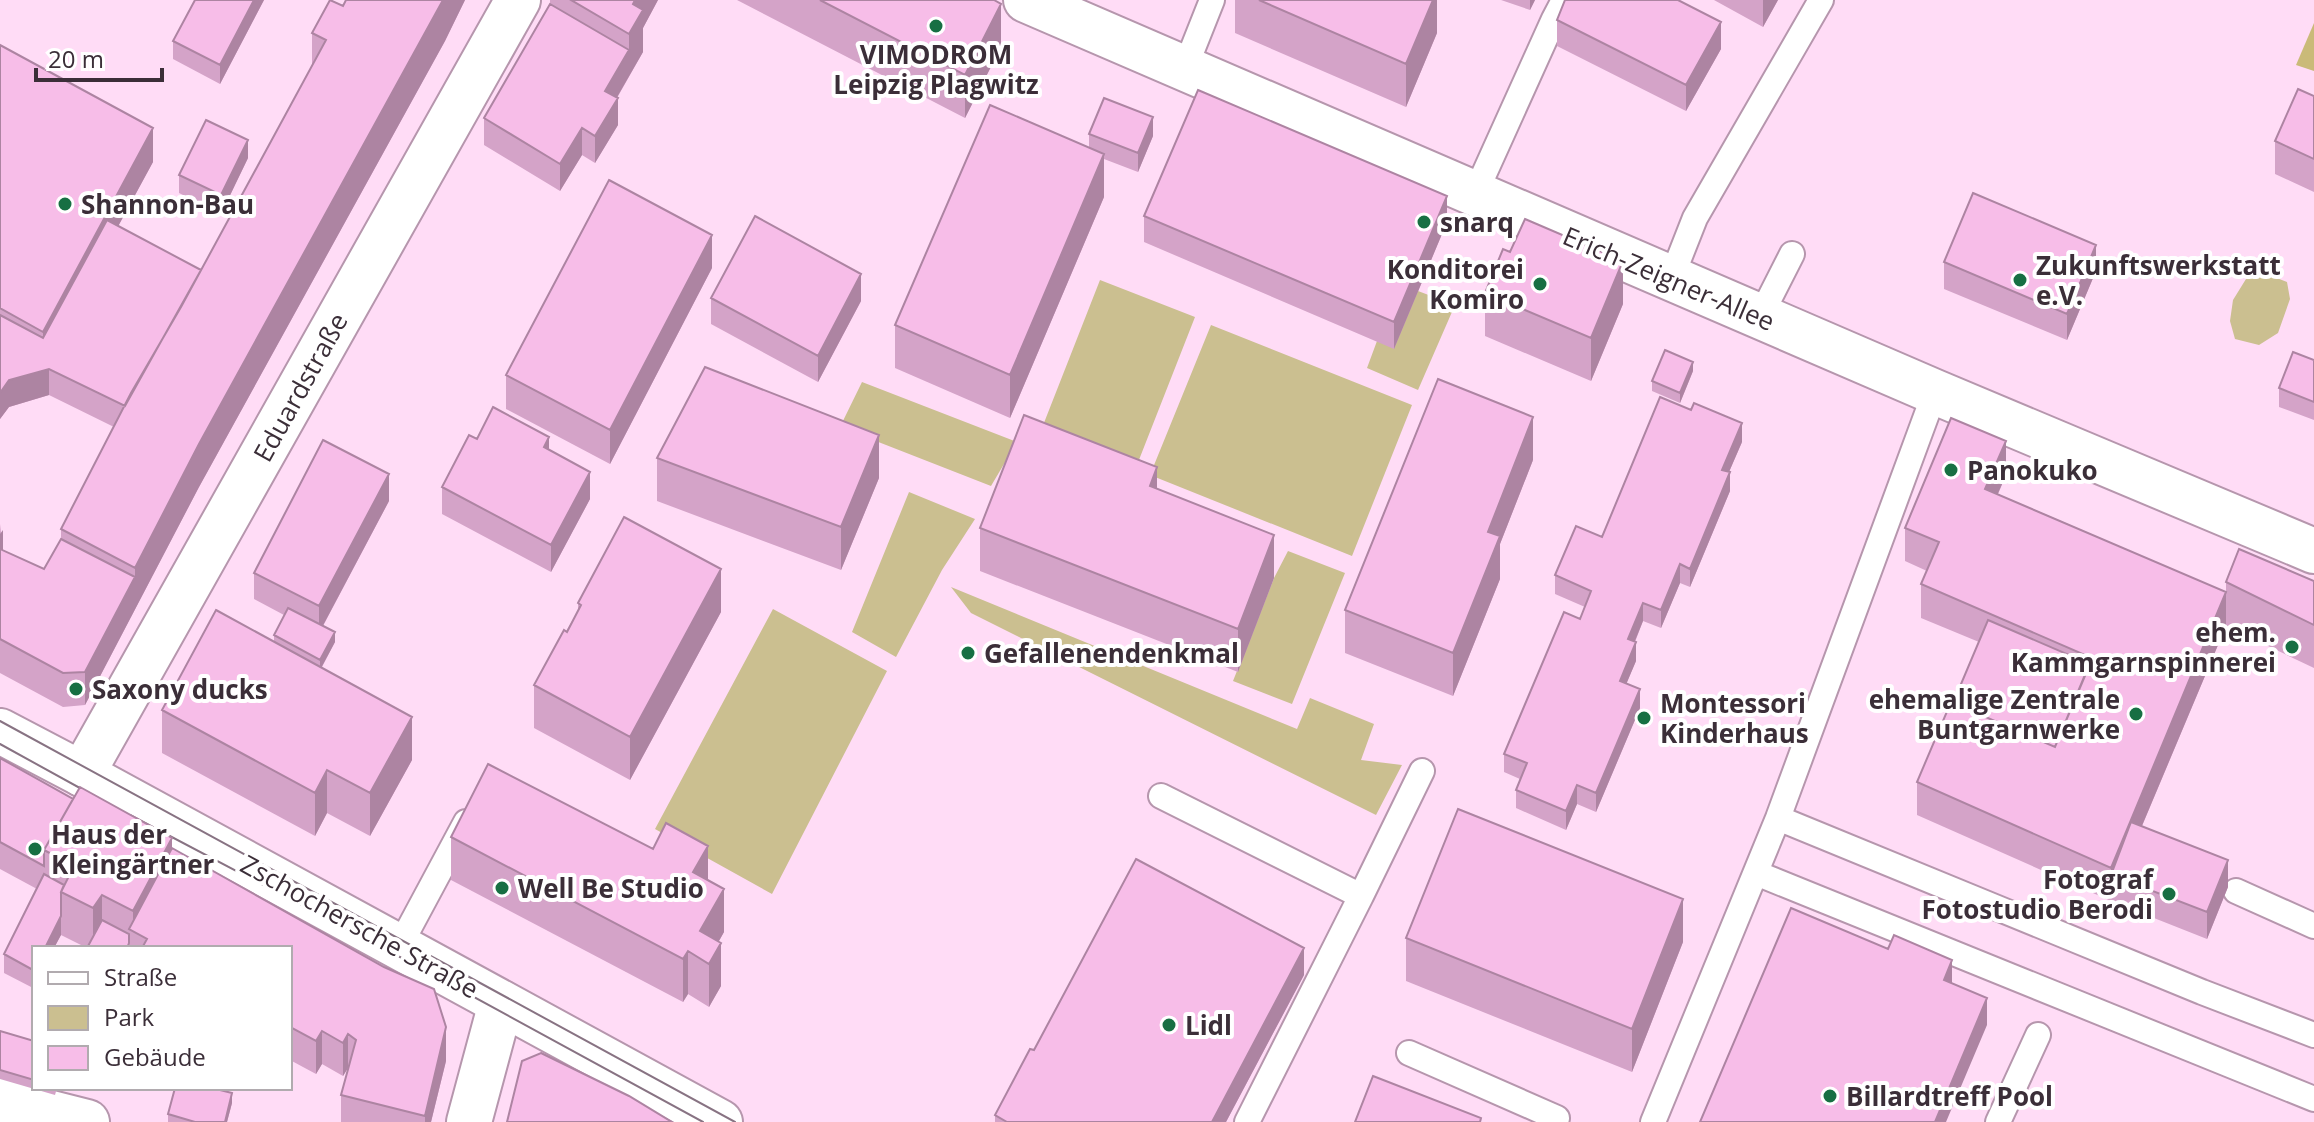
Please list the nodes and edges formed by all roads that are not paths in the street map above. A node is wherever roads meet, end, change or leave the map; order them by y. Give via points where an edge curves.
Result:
1 (518, 0) edge
2 (1026, 0) edge
3 (1212, 0) edge
4 (1564, 0) edge
5 (1821, 0) edge
6 (1185, 68) junction
7 (1475, 194) junction
8 (1792, 254) dead end
9 (1671, 279) junction
10 (1760, 317) junction
11 (1935, 392) junction
12 (2314, 551) edge
13 (0, 731) edge
14 (1422, 771) dead end
15 (82, 774) junction
16 (1161, 796) dead end
17 (478, 800) edge
18 (1778, 818) junction
19 (1756, 873) junction
20 (2236, 891) dead end
21 (1361, 896) junction
22 (2314, 926) edge
23 (399, 947) junction
24 (501, 1003) junction
25 (2038, 1035) dead end
26 (2314, 1035) edge
27 (1409, 1053) dead end
28 (2314, 1099) edge
29 (0, 1100) edge
30 (66, 1119) edge
31 (469, 1122) edge
32 (720, 1122) edge
33 (1247, 1122) edge
34 (1556, 1122) edge
35 (1653, 1122) edge
36 (1998, 1122) edge

1 - 15 street, Eduardstraße
2 - 6 street, Erich-Zeigner-Allee
3 - 6 lane
4 - 7 lane
5 - 9 lane via 1695,218
6 - 7 street, Erich-Zeigner-Allee
7 - 9 street, Erich-Zeigner-Allee
8 - 10 lane
9 - 10 street, Erich-Zeigner-Allee
10 - 11 street, Erich-Zeigner-Allee
11 - 12 street, Erich-Zeigner-Allee
11 - 18 lane
13 - 15 street, Zschochersche Straße
14 - 21 lane
15 - 23 street, Zschochersche Straße
16 - 21 lane
17 - 23 lane
18 - 19 lane
18 - 26 lane
19 - 28 lane
19 - 35 lane
20 - 22 lane
21 - 33 lane
23 - 24 street, Zschochersche Straße
24 - 31 street
24 - 32 street, Zschochersche Straße
25 - 36 lane
27 - 34 lane via 1557,1118
29 - 30 street

